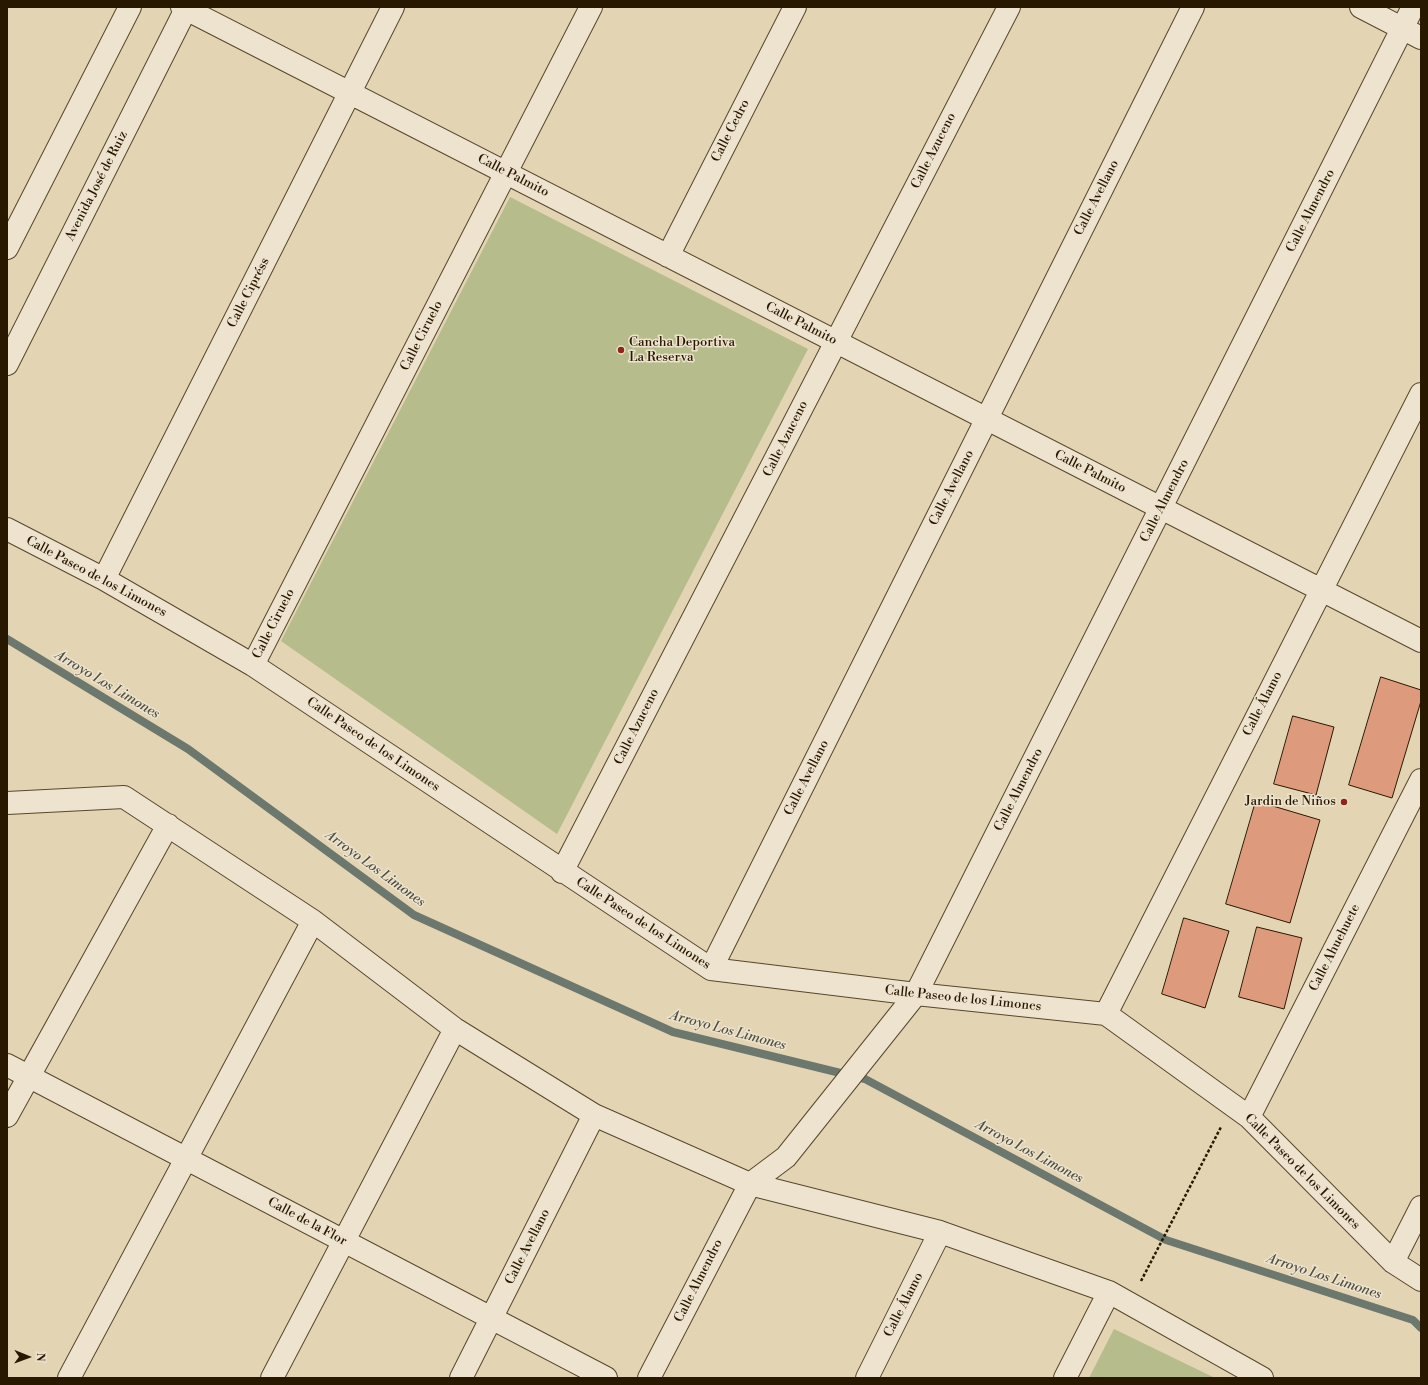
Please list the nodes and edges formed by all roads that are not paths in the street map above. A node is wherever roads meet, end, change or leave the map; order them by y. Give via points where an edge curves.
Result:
1 (130, 7) edge
2 (393, 7) edge
3 (591, 7) edge
4 (795, 7) edge
5 (1009, 7) edge
6 (1193, 7) edge
7 (1361, 7) edge
8 (1413, 7) edge
9 (185, 8) edge
10 (1412, 33) edge
11 (350, 93) junction
12 (506, 173) junction
13 (7, 248) edge
14 (668, 256) junction
15 (836, 342) junction
16 (7, 364) edge
17 (1421, 394) edge
18 (986, 419) junction
19 (1161, 508) junction
20 (7, 529) edge
21 (104, 579) junction
22 (1321, 590) junction
23 (1421, 641) edge
24 (253, 665) junction
25 (1421, 780) edge
26 (7, 803) edge
27 (168, 825) junction
28 (562, 872) junction
29 (313, 921) junction
30 (711, 969) junction
31 (916, 994) junction
32 (1106, 1014) junction
33 (455, 1029) junction
34 (7, 1065) edge
35 (28, 1076) junction
36 (1240, 1111) junction
37 (594, 1115) junction
38 (7, 1116) edge
39 (186, 1159) junction
40 (750, 1184) junction
41 (1421, 1207) edge
42 (940, 1232) junction
43 (344, 1241) junction
44 (1393, 1262) junction
45 (1421, 1280) edge
46 (1108, 1292) junction
47 (492, 1318) junction
48 (69, 1378) edge
49 (272, 1378) edge
50 (461, 1378) edge
51 (606, 1378) edge
52 (649, 1378) edge
53 (867, 1378) edge
54 (1065, 1378) edge
55 (1262, 1378) edge

1 - 13 street
2 - 11 street, Calle Cipréss
3 - 12 street, Calle Ciruelo
4 - 14 street, Calle Cedro
5 - 15 street, Calle Azuceno
6 - 18 street, Calle Avellano
7 - 10 street
8 - 10 street, Calle Almendro
9 - 11 street, Calle Palmito
9 - 16 street, Avenida José de Ruiz
10 - 19 street, Calle Almendro
11 - 12 street, Calle Palmito
11 - 21 street, Calle Cipréss
12 - 14 street, Calle Palmito
12 - 24 street, Calle Ciruelo
14 - 15 street, Calle Palmito
15 - 18 street, Calle Palmito
15 - 28 street, Calle Azuceno
17 - 22 street, Calle Álamo
18 - 19 street, Calle Palmito
18 - 30 street, Calle Avellano
19 - 22 street, Calle Palmito
19 - 31 street, Calle Almendro
20 - 21 street, Calle Paseo de los Limones
21 - 24 street, Calle Paseo de los Limones
22 - 23 street, Calle Palmito
22 - 32 street, Calle Álamo
24 - 28 street, Calle Paseo de los Limones
25 - 36 street, Calle Ahuehuete
26 - 27 street via 124,797
27 - 29 street
27 - 35 street
28 - 30 street, Calle Paseo de los Limones
29 - 33 street
29 - 39 street
30 - 31 street, Calle Paseo de los Limones
31 - 32 street, Calle Paseo de los Limones
31 - 40 street, Calle Almendro via 786,1157
32 - 36 street, Calle Paseo de los Limones
33 - 37 street
33 - 43 street
34 - 35 street, Calle de la Flor
35 - 38 street
35 - 39 street, Calle de la Flor
36 - 44 street, Calle Paseo de los Limones
37 - 40 street
37 - 47 street, Calle Avellano
39 - 43 street, Calle de la Flor
39 - 48 street
40 - 42 street
40 - 52 street, Calle Almendro
41 - 44 street
42 - 46 street
42 - 53 street, Calle Álamo
43 - 47 street, Calle de la Flor
43 - 49 street
44 - 45 street, Calle Paseo de los Limones
46 - 54 street
46 - 55 street
47 - 50 street, Calle Avellano
47 - 51 street, Calle de la Flor

